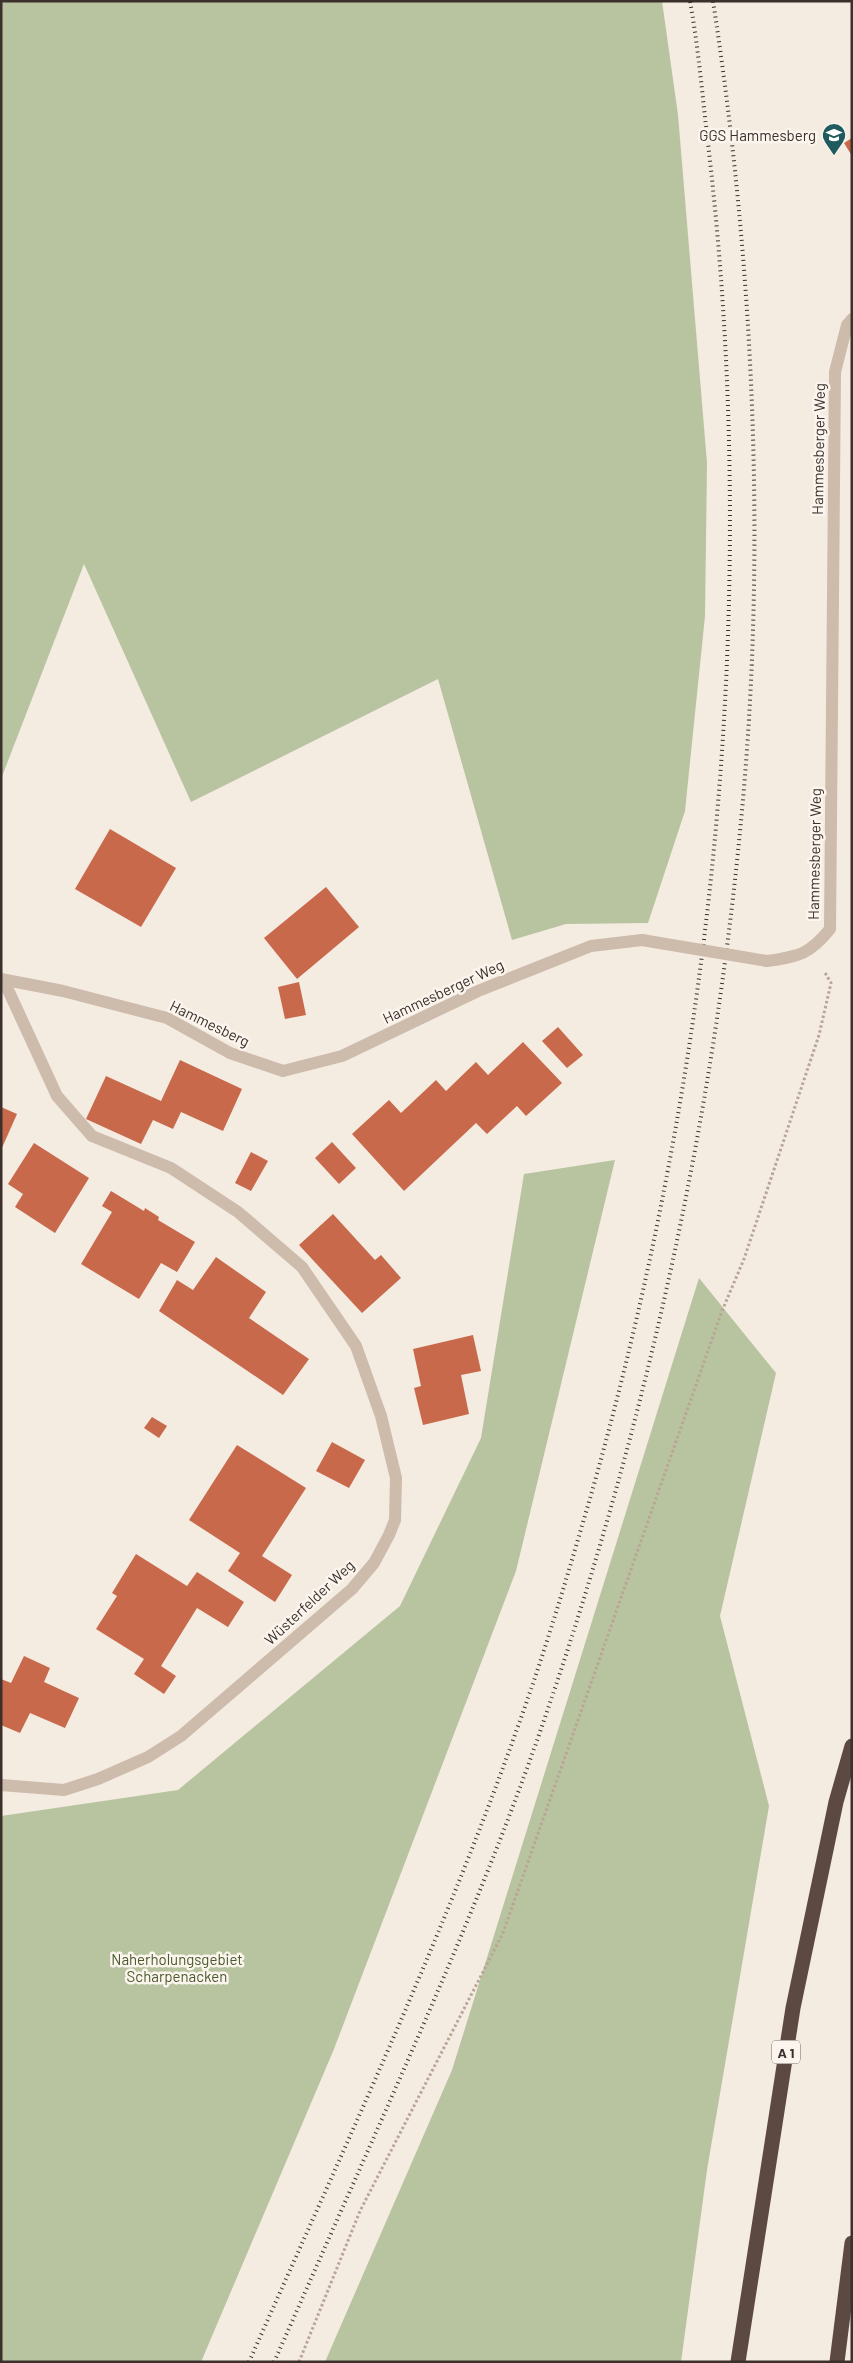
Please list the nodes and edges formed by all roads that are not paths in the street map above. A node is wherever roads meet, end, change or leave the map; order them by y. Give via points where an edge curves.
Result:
1 (852, 319) edge
2 (2, 981) edge
3 (342, 1056) joint
4 (852, 1746) edge
5 (1, 1785) edge
6 (852, 2243) edge
7 (738, 2362) edge
8 (837, 2362) edge

1 - 3 street, Hammesberger Weg, bridge via 847,325 835,372 830,929 816,946 794,957 767,961 642,940 591,946 478,991
2 - 3 street, Hammesberg via 62,991 167,1018 230,1053 283,1071
2 - 5 street, Wüsterfelder Weg via 57,1096 92,1136 171,1168 238,1212 302,1267 356,1346 381,1416 396,1478 394,1520 374,1563 352,1588 181,1736 148,1756 98,1779 64,1790
4 - 7 highway, A 1 via 836,1802 793,2008
6 - 8 highway

